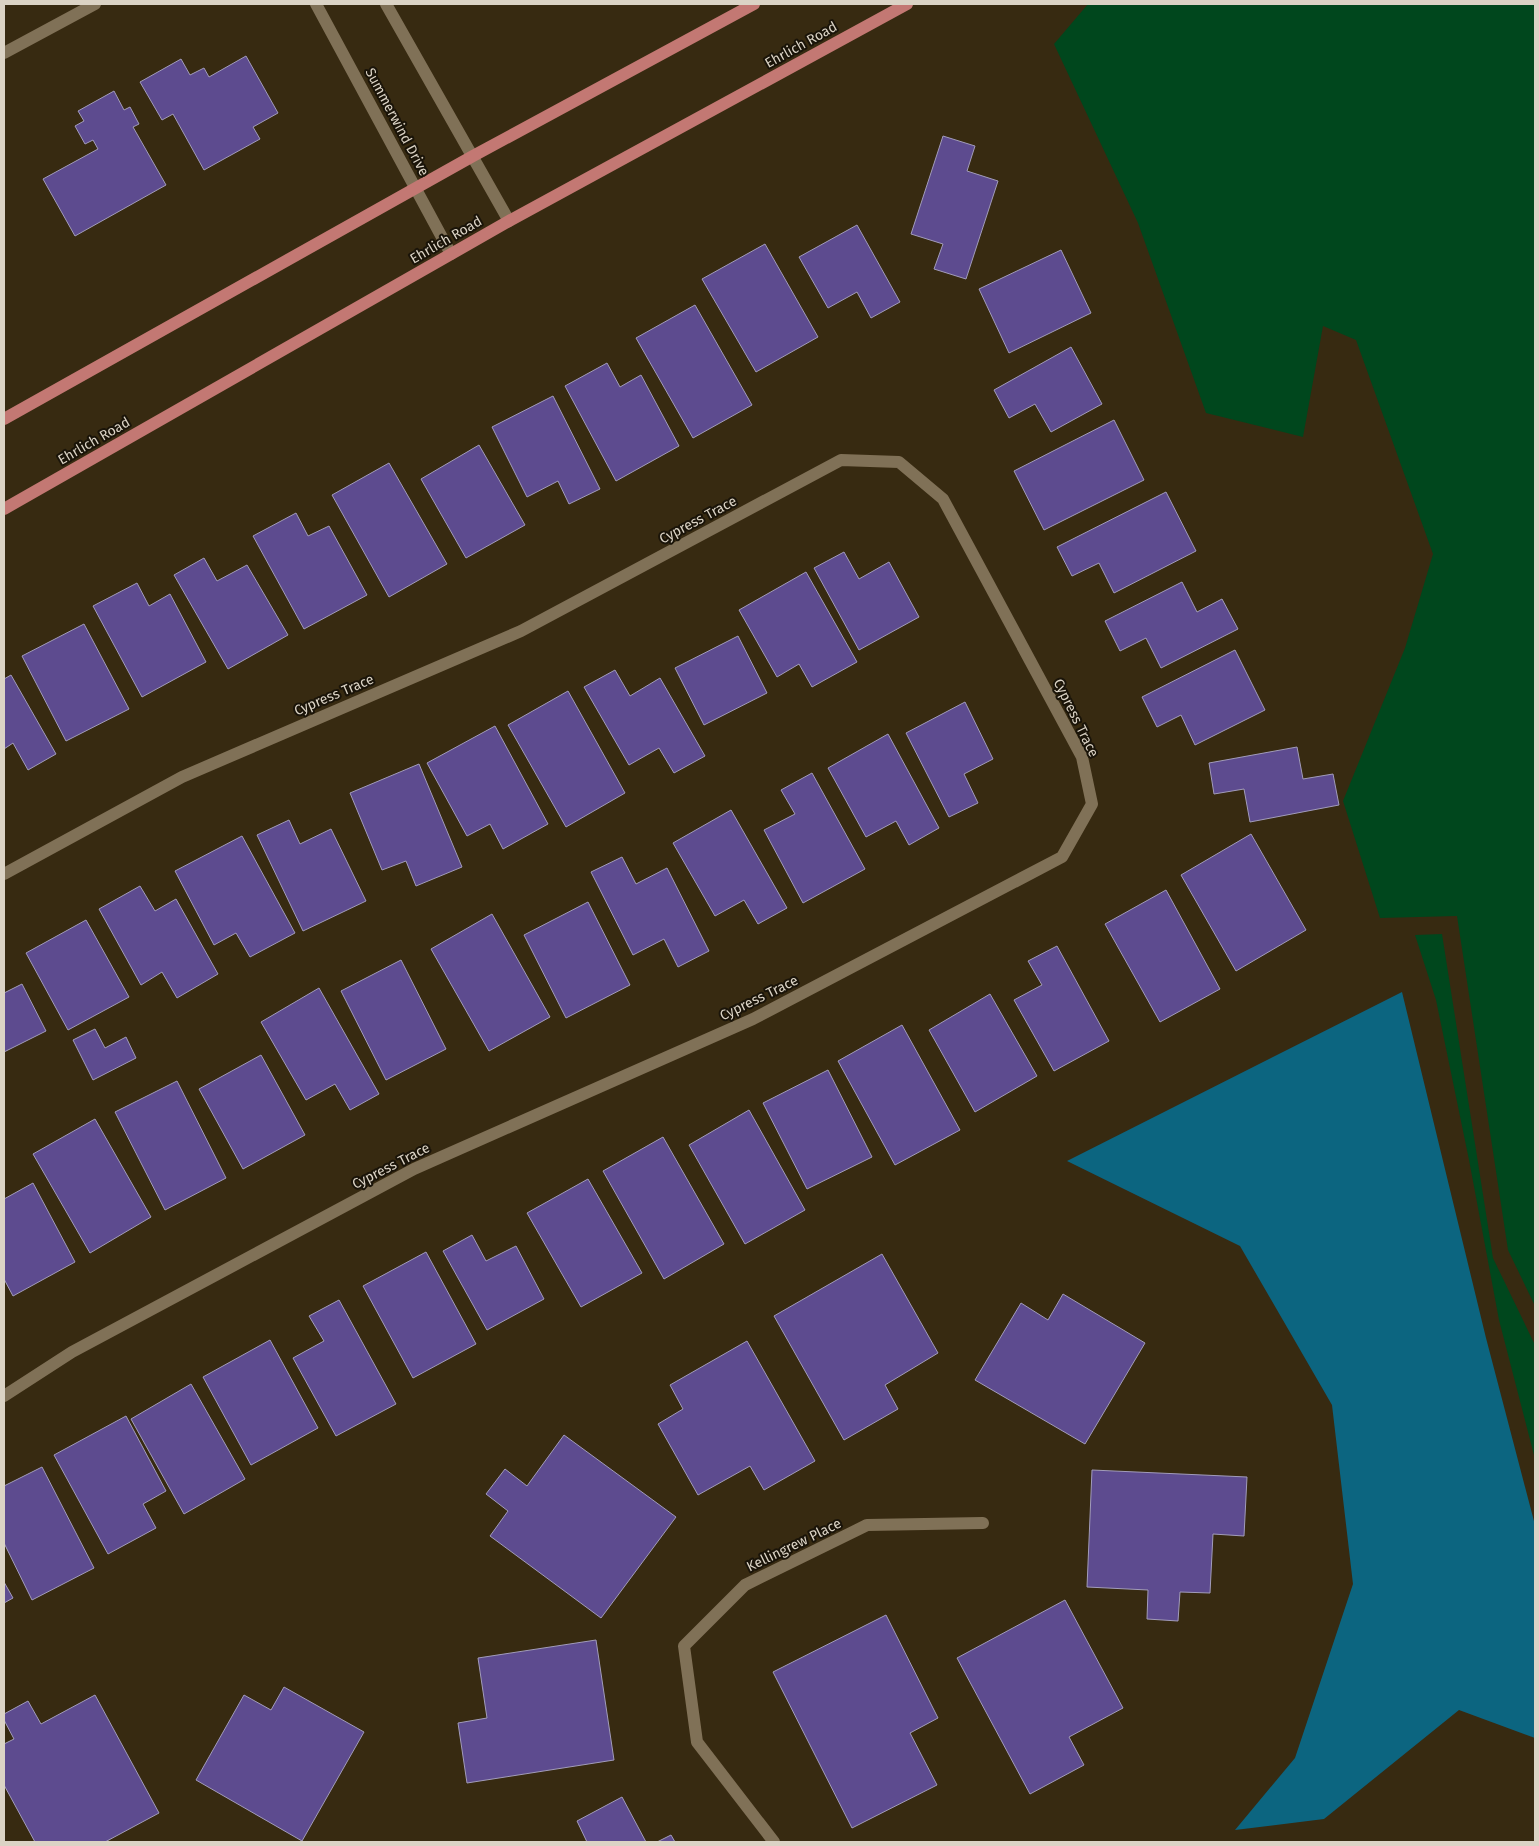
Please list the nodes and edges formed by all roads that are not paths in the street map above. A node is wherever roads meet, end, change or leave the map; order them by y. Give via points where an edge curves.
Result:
1 (95, 4) edge
2 (316, 4) edge
3 (386, 4) edge
4 (754, 4) edge
5 (907, 4) edge
6 (4, 53) edge
7 (472, 156) junction
8 (415, 188) junction
9 (509, 222) junction
10 (451, 254) junction
11 (4, 419) edge
12 (4, 509) edge
13 (4, 874) edge
14 (4, 1396) edge
15 (983, 1523) dead end
16 (774, 1842) edge

1 - 6 street
2 - 8 street, Summerwind Drive
3 - 7 street
4 - 7 main road
5 - 9 main road, Ehrlich Road
7 - 8 main road
7 - 9 street
8 - 10 street, Summerwind Drive
8 - 11 main road
9 - 10 main road, Ehrlich Road
10 - 12 main road, Ehrlich Road
13 - 14 street, Cypress Trace via 182,777 521,631 841,460 899,462 943,499 1082,757 1092,804 1062,857 753,1019 414,1169 72,1352
15 - 16 street, Kellingrew Place via 868,1525 745,1585 684,1646 697,1742

